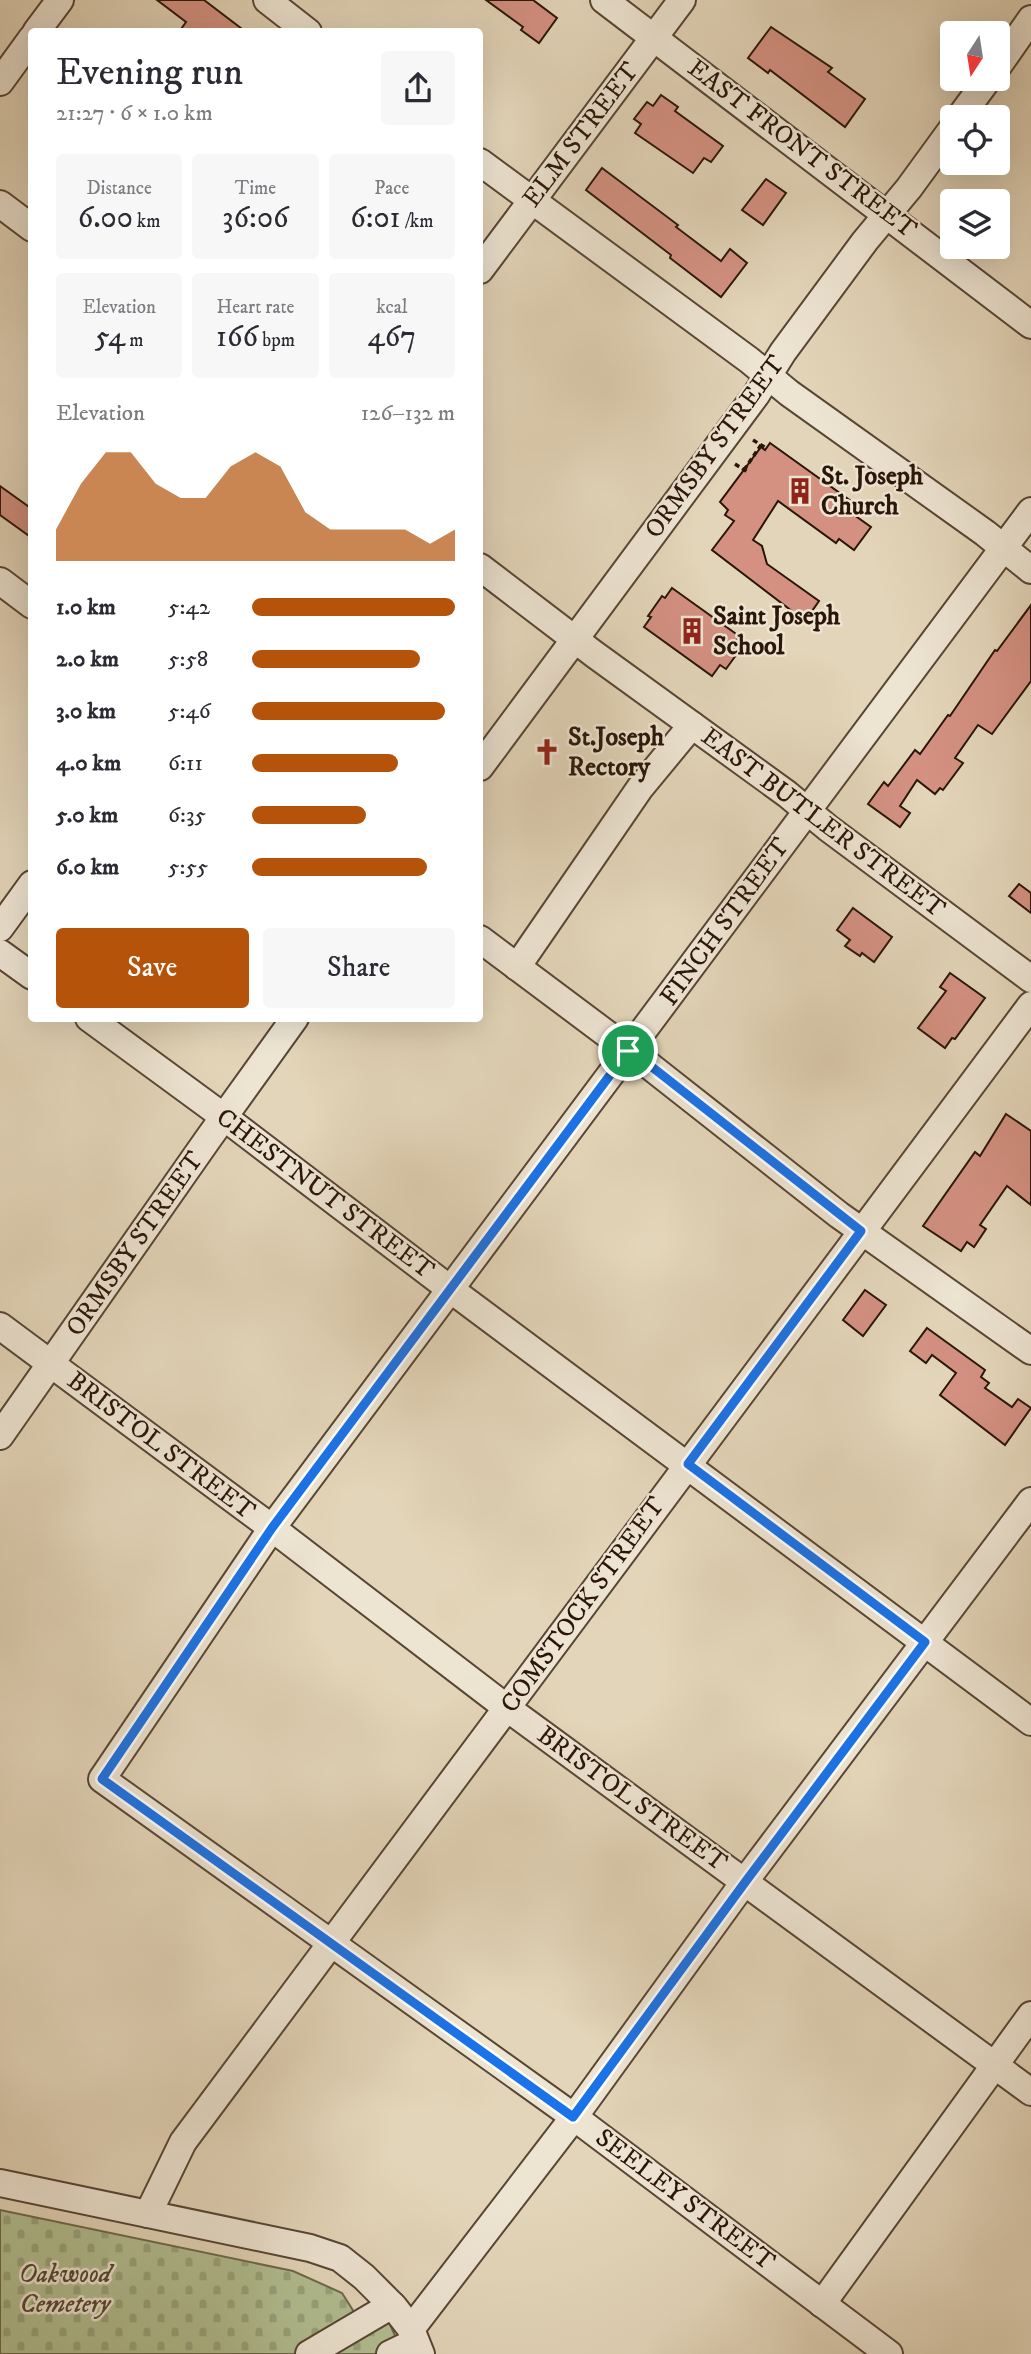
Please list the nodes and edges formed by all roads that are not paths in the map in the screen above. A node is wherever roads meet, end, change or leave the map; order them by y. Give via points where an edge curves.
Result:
1 (60, 0) edge
2 (267, 0) edge
3 (604, 0) edge
4 (682, 0) edge
5 (1031, 19) edge
6 (39, 28) edge
7 (303, 28) edge
8 (654, 37) junction
9 (28, 44) edge
10 (1010, 49) edge
11 (0, 82) edge
12 (940, 145) edge
13 (483, 164) edge
14 (532, 200) junction
15 (0, 204) edge
16 (888, 215) junction
17 (28, 225) edge
18 (483, 266) edge
19 (1031, 325) edge
20 (768, 376) junction
21 (1031, 511) edge
22 (1004, 550) junction
23 (483, 569) edge
24 (1031, 570) edge
25 (0, 581) edge
26 (28, 601) edge
27 (575, 638) junction
28 (692, 724) junction
29 (483, 763) edge
30 (808, 811) junction
31 (28, 890) edge
32 (0, 928) edge
33 (483, 941) edge
34 (0, 953) edge
35 (517, 967) junction
36 (28, 973) edge
37 (1031, 979) edge
38 (1031, 1004) edge
39 (94, 1022) edge
40 (292, 1022) edge
41 (628, 1051) junction
42 (224, 1117) junction
43 (861, 1231) junction
44 (450, 1289) junction
45 (0, 1326) edge
46 (1031, 1351) edge
47 (52, 1364) junction
48 (0, 1436) edge
49 (688, 1464) junction
50 (1031, 1501) edge
51 (272, 1528) junction
52 (925, 1642) junction
53 (507, 1708) junction
54 (1031, 1722) edge
55 (102, 1779) joint
56 (746, 1881) junction
57 (331, 1942) junction
58 (1031, 2015) edge
59 (994, 2065) junction
60 (1031, 2092) edge
61 (573, 2117) junction
62 (0, 2183) edge
63 (148, 2214) junction
64 (822, 2304) junction
65 (392, 2305) junction
66 (416, 2342) edge
67 (309, 2354) edge
68 (390, 2354) edge
69 (889, 2354) edge

1 - 6 street
2 - 7 street
3 - 8 street, EAST FRONT STREET
4 - 8 street, ELM STREET
5 - 10 street
8 - 14 street, ELM STREET
8 - 16 street, EAST FRONT STREET
9 - 11 street
12 - 16 street, ORMSBY STREET
13 - 14 street
14 - 18 street, ELM STREET
14 - 20 street
15 - 17 street
16 - 19 street, EAST FRONT STREET
16 - 20 street, ORMSBY STREET
20 - 22 street
20 - 27 street, ORMSBY STREET
21 - 22 street, FINCH STREET
22 - 24 street
22 - 30 street, FINCH STREET
23 - 27 street, EAST BUTLER STREET
25 - 26 street
27 - 28 street, EAST BUTLER STREET
27 - 29 street, ORMSBY STREET
28 - 30 street, EAST BUTLER STREET
28 - 35 street via 640,788
30 - 37 street, EAST BUTLER STREET
30 - 41 street, FINCH STREET
31 - 32 street
33 - 35 street
34 - 36 street
35 - 41 street
38 - 43 street, COMSTOCK STREET
39 - 42 street, CHESTNUT STREET
40 - 42 street, ORMSBY STREET
41 - 43 street
41 - 44 street, FINCH STREET
42 - 44 street, CHESTNUT STREET
42 - 47 street, ORMSBY STREET
43 - 46 street
43 - 49 street, COMSTOCK STREET
44 - 49 street, CHESTNUT STREET
44 - 51 street, FINCH STREET
45 - 47 street, BRISTOL STREET
47 - 48 street, ORMSBY STREET
47 - 51 street, BRISTOL STREET
49 - 52 street, CHESTNUT STREET
49 - 53 street, COMSTOCK STREET
50 - 52 street
51 - 53 street, BRISTOL STREET
51 - 55 street, FINCH STREET
52 - 54 street, CHESTNUT STREET
52 - 56 street
53 - 56 street, BRISTOL STREET
53 - 57 street, COMSTOCK STREET
55 - 57 street, SEELEY STREET
56 - 59 street, BRISTOL STREET
56 - 61 street
57 - 61 street, SEELEY STREET
57 - 63 street, COMSTOCK STREET via 183,2142
58 - 59 street
59 - 60 street, BRISTOL STREET
59 - 64 street
61 - 64 street, SEELEY STREET
61 - 66 street
62 - 63 street
63 - 65 street via 340,2258
64 - 69 street, SEELEY STREET
65 - 66 street
65 - 67 street
66 - 68 street

